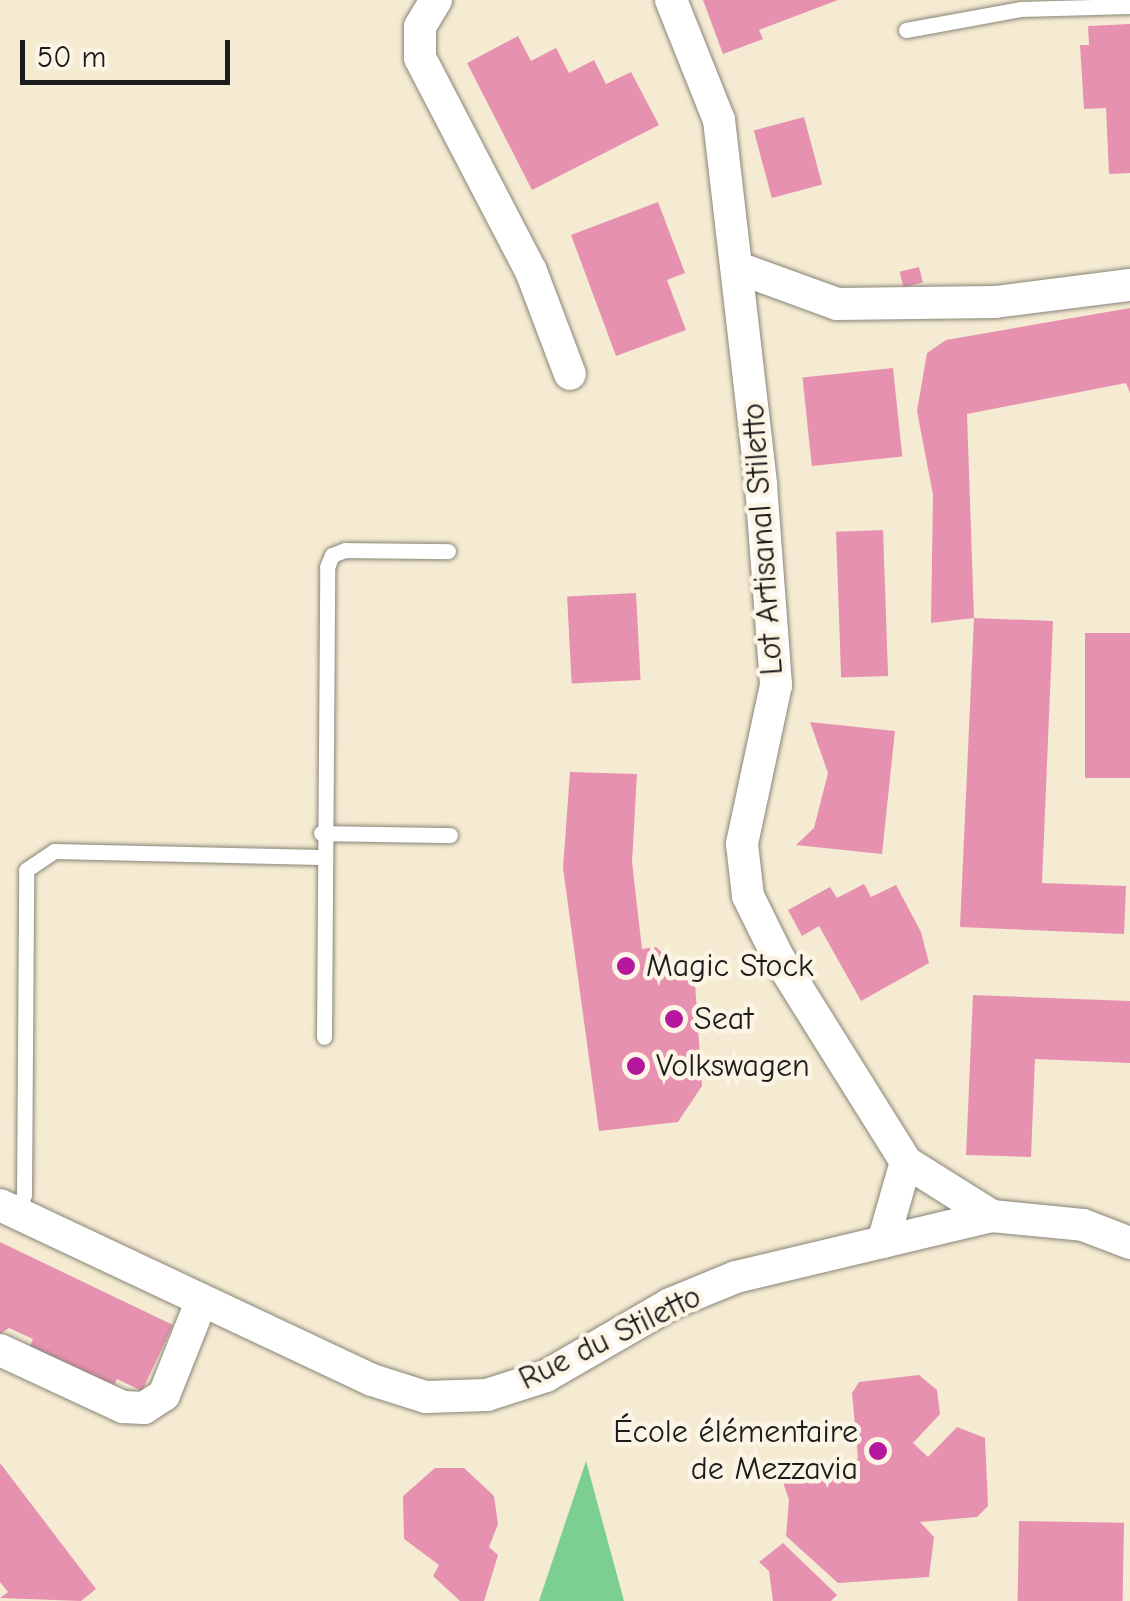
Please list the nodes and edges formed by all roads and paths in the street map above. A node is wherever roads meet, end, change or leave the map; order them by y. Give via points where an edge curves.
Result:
1 (436, 0) edge
2 (667, 1) edge
3 (1130, 6) edge
4 (906, 30) dead end
5 (741, 269) junction
6 (1130, 285) edge
7 (570, 374) dead end
8 (448, 551) dead end
9 (321, 833) junction
10 (450, 835) dead end
11 (320, 857) junction
12 (324, 1036) dead end
13 (906, 1162) junction
14 (9, 1209) edge
15 (992, 1216) junction
16 (883, 1242) junction
17 (1130, 1243) edge
18 (201, 1302) junction
19 (0, 1350) edge

1 - 7 street via 420,27 420,58 531,271
2 - 5 street, Lot Artisanal Stiletto via 719,120
3 - 4 lane via 1020,9
5 - 6 street via 837,304 995,302
5 - 13 street, Lot Artisanal Stiletto via 776,685 742,844 748,896 778,957
8 - 9 lane via 332,554
9 - 10 lane
9 - 11 lane
11 - 12 lane
11 - 14 lane via 54,850 26,870 24,1195
13 - 15 street
13 - 16 street
14 - 18 street, Rue du Stiletto
15 - 16 street, Rue du Stiletto
15 - 17 street, Rue du Stiletto via 1083,1226
16 - 18 street, Rue du Stiletto via 736,1278 670,1304 546,1376 487,1395 426,1398
18 - 19 street via 164,1395 144,1408 124,1407

